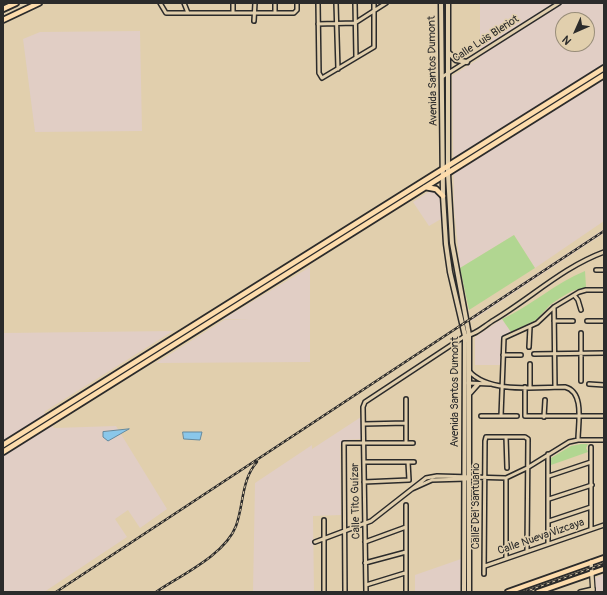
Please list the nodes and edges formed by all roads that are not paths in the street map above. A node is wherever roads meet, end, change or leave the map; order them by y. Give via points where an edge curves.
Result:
1 (16, 3) edge
2 (39, 3) edge
3 (160, 3) edge
4 (184, 3) edge
5 (233, 3) edge
6 (255, 3) edge
7 (275, 3) edge
8 (297, 3) edge
9 (318, 3) edge
10 (336, 3) edge
11 (355, 3) edge
12 (374, 3) edge
13 (386, 3) edge
14 (441, 3) edge
15 (448, 3) edge
16 (558, 3) edge
17 (3, 9) edge
18 (374, 11) junction
19 (233, 12) junction
20 (255, 12) junction
21 (276, 12) junction
22 (188, 13) junction
23 (3, 20) edge
24 (254, 21) dead end
25 (337, 23) junction
26 (356, 23) junction
27 (318, 24) junction
28 (448, 52) junction
29 (356, 57) junction
30 (467, 62) junction
31 (338, 68) junction
32 (604, 68) edge
33 (448, 74) junction
34 (604, 76) edge
35 (442, 77) junction
36 (443, 138) junction
37 (448, 138) junction
38 (446, 168) junction
39 (448, 174) junction
40 (442, 177) junction
41 (425, 186) junction
42 (443, 196) junction
43 (603, 252) edge
44 (596, 270) dead end
45 (604, 270) edge
46 (604, 290) edge
47 (574, 294) junction
48 (554, 307) junction
49 (581, 310) dead end
50 (554, 321) junction
51 (573, 321) dead end
52 (587, 321) dead end
53 (604, 321) edge
54 (530, 327) junction
55 (581, 333) dead end
56 (466, 334) junction
57 (529, 347) dead end
58 (161, 349) junction
59 (581, 353) junction
60 (604, 353) edge
61 (534, 354) dead end
62 (555, 354) junction
63 (503, 355) junction
64 (522, 355) dead end
65 (530, 364) dead end
66 (470, 371) junction
67 (581, 381) dead end
68 (464, 383) junction
69 (469, 383) junction
70 (478, 384) junction
71 (491, 384) junction
72 (589, 384) dead end
73 (604, 384) edge
74 (502, 387) junction
75 (525, 387) junction
76 (530, 387) junction
77 (555, 387) junction
78 (469, 394) junction
79 (406, 399) dead end
80 (545, 400) dead end
81 (481, 416) dead end
82 (501, 416) junction
83 (517, 416) dead end
84 (544, 416) junction
85 (578, 416) junction
86 (604, 416) edge
87 (406, 423) junction
88 (364, 424) junction
89 (506, 437) junction
90 (578, 440) junction
91 (604, 440) edge
92 (364, 442) junction
93 (406, 442) junction
94 (413, 442) dead end
95 (3, 445) edge
96 (590, 447) dead end
97 (3, 452) edge
98 (548, 454) junction
99 (364, 462) junction
100 (408, 462) junction
101 (414, 462) dead end
102 (591, 462) junction
103 (507, 468) dead end
104 (527, 468) junction
105 (549, 476) junction
106 (465, 478) junction
107 (471, 478) junction
108 (485, 478) junction
109 (506, 478) junction
110 (409, 480) junction
111 (364, 482) junction
112 (592, 485) junction
113 (413, 488) junction
114 (549, 499) junction
115 (406, 505) dead end
116 (591, 507) junction
117 (324, 520) dead end
118 (549, 521) junction
119 (364, 524) junction
120 (604, 525) edge
121 (406, 527) junction
122 (591, 529) junction
123 (343, 532) junction
124 (323, 539) junction
125 (315, 542) dead end
126 (365, 542) junction
127 (548, 544) junction
128 (527, 551) junction
129 (406, 552) junction
130 (506, 558) junction
131 (604, 558) edge
132 (591, 562) junction
133 (365, 563) junction
134 (485, 566) junction
135 (604, 569) edge
136 (592, 573) junction
137 (405, 574) junction
138 (484, 574) dead end
139 (366, 585) junction
140 (593, 591) edge
141 (324, 592) edge
142 (345, 592) edge
143 (366, 592) edge
144 (406, 592) edge
145 (464, 592) edge
146 (469, 592) edge
147 (508, 592) edge
148 (538, 592) edge
149 (580, 592) edge

1 - 17 main road
2 - 23 main road
3 - 22 street via 166,14
4 - 22 street
5 - 19 street
6 - 20 street
7 - 21 street
8 - 21 street via 297,10 294,13
9 - 27 street
10 - 25 street
11 - 26 street
12 - 18 street
13 - 18 street
14 - 35 main road, Avenida Santos Dumont
15 - 28 main road, Avenida Santos Dumont
16 - 30 street, Calle Luis Bleriot
18 - 26 street
18 - 29 street via 373,47
19 - 20 street
19 - 22 street
20 - 21 street
20 - 24 street
25 - 26 street
25 - 27 street
25 - 31 street
26 - 29 street
27 - 31 street via 319,76 325,77
28 - 30 main road via 456,60
28 - 33 main road, Avenida Santos Dumont
29 - 31 street
30 - 33 street, Calle Luis Bleriot
32 - 38 main road
33 - 35 street, Calle Luis Bleriot
33 - 37 main road, Avenida Santos Dumont
34 - 39 main road
35 - 36 main road, Avenida Santos Dumont
36 - 37 main road
36 - 38 main road, Avenida Santos Dumont
37 - 38 main road, Avenida Santos Dumont
38 - 39 main road, Avenida Santos Dumont
38 - 40 main road, Avenida Santos Dumont
38 - 58 main road
39 - 40 main road
39 - 56 main road, Avenida Santos Dumont via 452,243 468,326
40 - 41 main road
40 - 42 main road, Avenida Santos Dumont
41 - 42 main road via 436,189
41 - 58 main road
42 - 56 main road, Avenida Santos Dumont via 450,272
43 - 56 street via 565,270 524,301
44 - 45 street
46 - 47 street via 586,290
47 - 48 street
47 - 49 street
48 - 50 street
48 - 54 street
50 - 51 street
50 - 62 street
52 - 53 street
54 - 57 street
54 - 63 street via 504,338
55 - 59 street
56 - 66 main road, Avenida Santos Dumont
56 - 68 main road, Avenida Santos Dumont
56 - 88 street, Calle Tito Guízar via 368,399 363,410
58 - 95 main road
58 - 97 main road
59 - 60 street
59 - 62 street
59 - 67 street
61 - 62 street
62 - 77 street
63 - 64 street
63 - 74 street
65 - 76 street
66 - 69 main road, Avenida Santos Dumont
66 - 71 street
68 - 69 street
68 - 106 main road, Avenida Santos Dumont
69 - 70 street
69 - 78 main road, Avenida Santos Dumont
70 - 71 street
70 - 78 main road
71 - 74 street
72 - 73 street
74 - 75 street
74 - 82 street
75 - 76 street
75 - 84 street via 524,416
76 - 77 street
77 - 85 street via 569,388 574,392
78 - 107 main road, Avenida Santos Dumont
79 - 87 street
80 - 84 street
81 - 82 street
82 - 83 street
84 - 85 street
85 - 86 street
85 - 90 street
87 - 88 street
87 - 93 street
88 - 92 street, Calle Tito Guízar
89 - 103 street
89 - 104 street via 527,438
89 - 108 street, Calle Del Santuario via 486,438
90 - 91 street
90 - 98 street via 564,444
92 - 93 street
92 - 99 street, Calle Tito Guízar
92 - 123 street via 346,442 343,445
93 - 94 street
96 - 102 street
98 - 104 street
98 - 105 street
99 - 100 street
99 - 111 street, Calle Tito Guízar
100 - 101 street
100 - 110 street
102 - 105 street
102 - 112 street
104 - 109 street
104 - 128 street
105 - 114 street
106 - 107 street
106 - 113 street via 431,477 422,479
106 - 145 main road, Avenida Santos Dumont
107 - 108 street
107 - 146 main road, Avenida Santos Dumont
108 - 109 street
108 - 134 street, Calle Del Santuario
109 - 130 street
110 - 111 street
110 - 113 street
111 - 119 street, Calle Tito Guízar
112 - 114 street
112 - 116 street
113 - 119 street via 375,519
114 - 118 street
115 - 121 street
116 - 118 street
116 - 122 street
117 - 124 street
118 - 127 street
119 - 123 street
119 - 126 street, Calle Tito Guízar
120 - 122 street, Calle Nueva Vizcaya
121 - 126 street
121 - 129 street
122 - 127 street, Calle Nueva Vizcaya
123 - 124 street
123 - 142 street
124 - 125 street
124 - 141 street
126 - 133 street, Calle Tito Guízar
127 - 128 street, Calle Nueva Vizcaya
128 - 130 street, Calle Nueva Vizcaya
129 - 133 street
129 - 137 street
130 - 134 street, Calle Nueva Vizcaya
131 - 132 main road
132 - 136 street
132 - 147 main road
133 - 139 street, Calle Tito Guízar
134 - 138 street, Calle Del Santuario
135 - 136 main road
136 - 140 street
136 - 148 main road
137 - 139 street
137 - 144 street
139 - 143 street, Calle Tito Guízar
140 - 149 street

